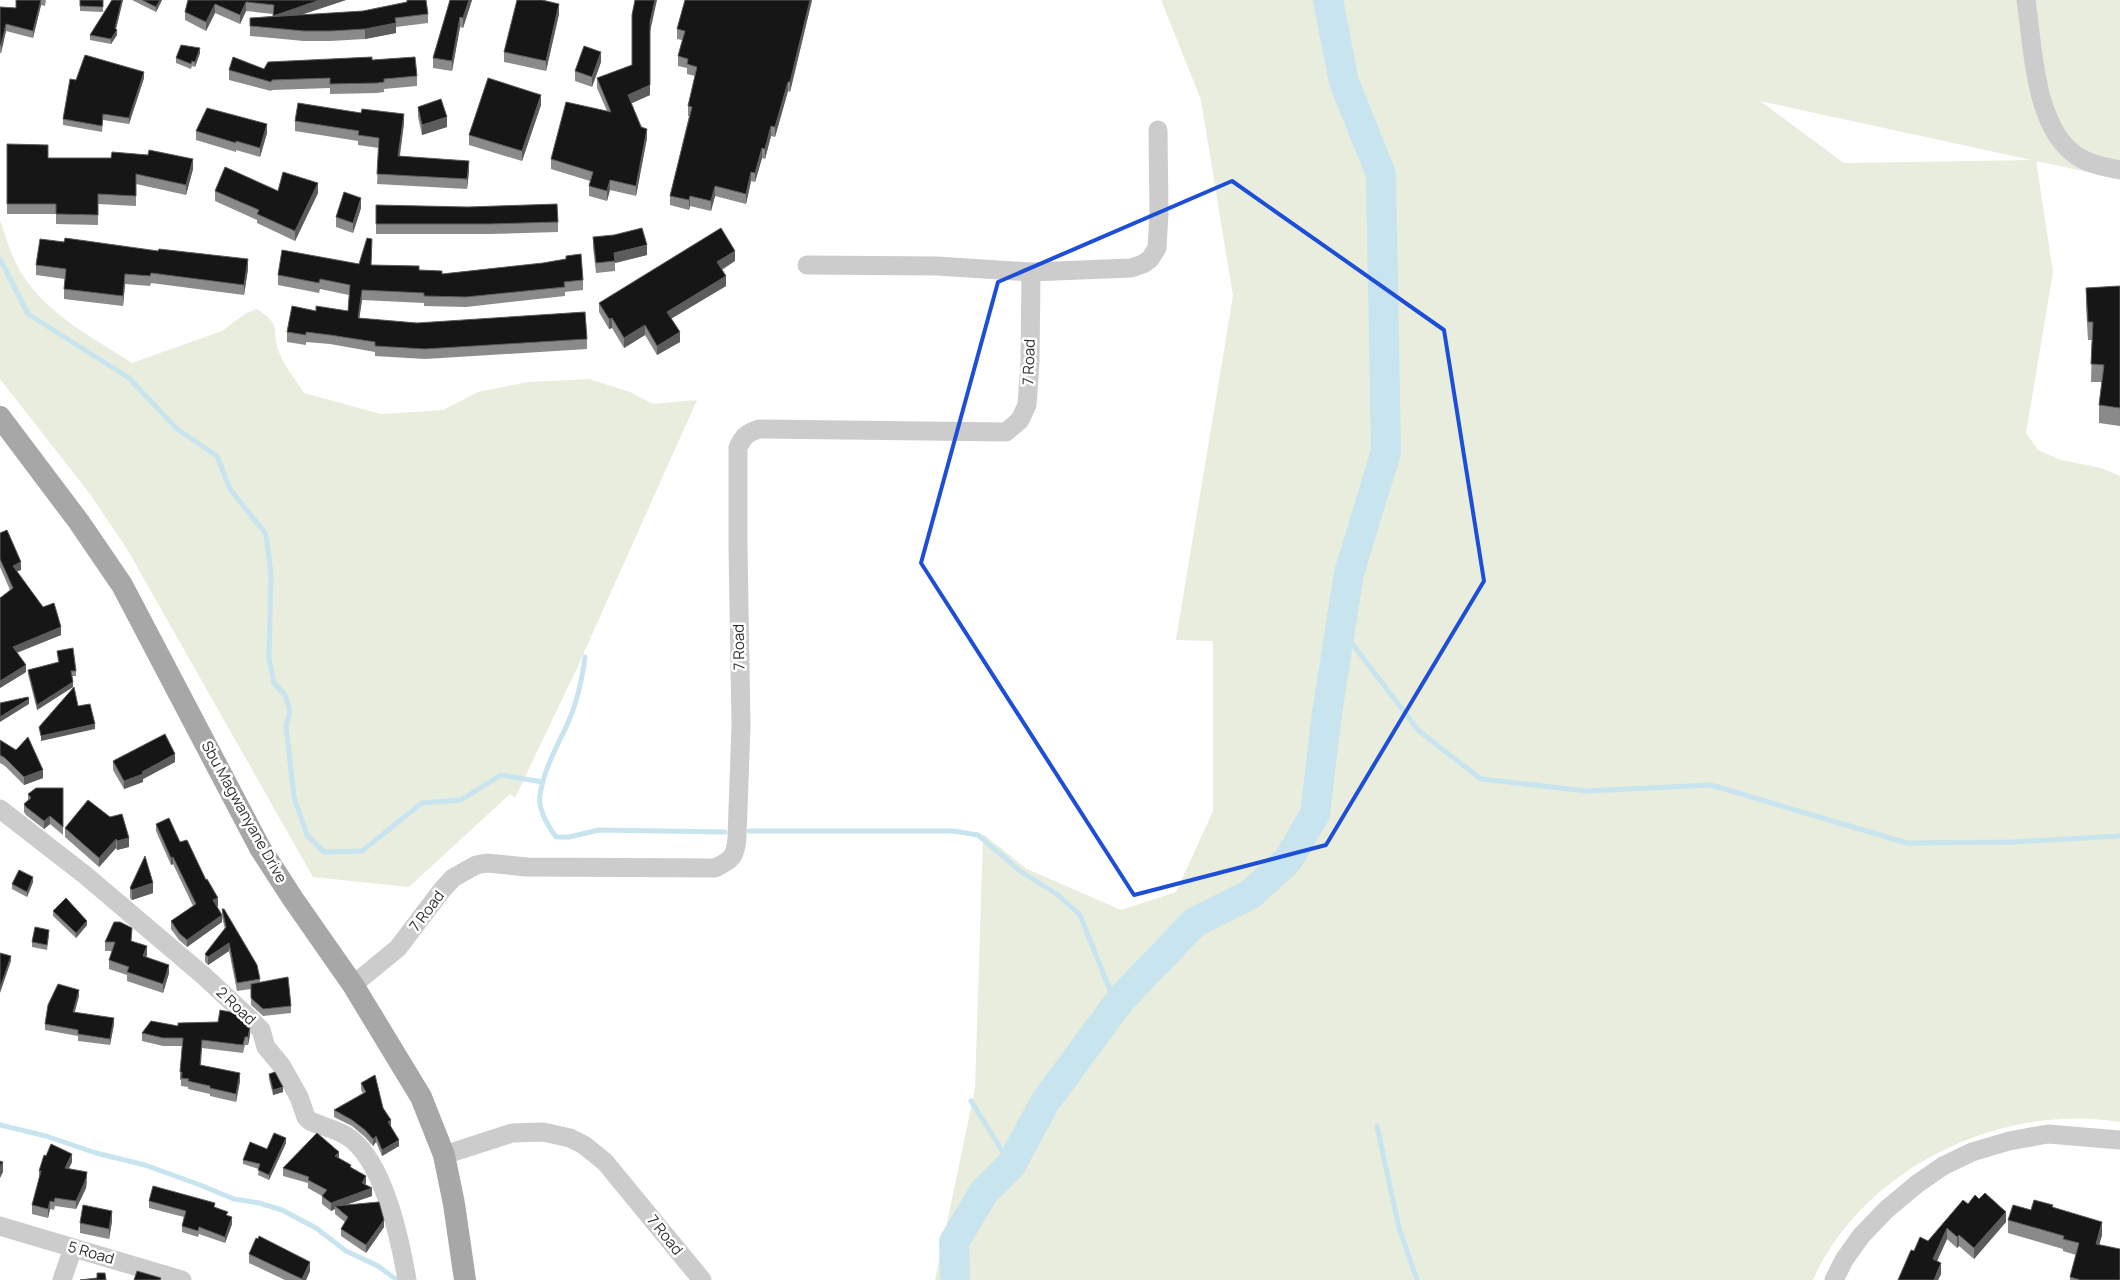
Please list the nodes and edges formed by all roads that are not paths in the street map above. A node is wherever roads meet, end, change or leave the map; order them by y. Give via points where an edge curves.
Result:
1 (2026, 0) edge
2 (1158, 130) dead end
3 (2120, 170) edge
4 (807, 266) dead end
5 (1031, 272) junction
6 (0, 416) edge
7 (0, 809) edge
8 (353, 985) junction
9 (2120, 1140) edge
10 (444, 1155) junction
11 (0, 1226) edge
12 (73, 1248) junction
13 (62, 1280) edge
14 (182, 1280) edge
15 (407, 1280) edge
16 (465, 1280) edge
17 (702, 1280) edge
18 (1834, 1280) edge

1 - 3 street via 2038,88 2048,119 2076,156 2096,165
2 - 5 street via 1157,248 1150,259 1130,268
4 - 5 street via 937,266
5 - 8 street, 7 Road via 1027,404 1020,420 1006,432 759,429 747,433 742,439 738,448 740,726 736,853 715,868 476,864 454,878 398,948
6 - 8 main road, Sbu Magwanyane Drive via 122,585 260,848
7 - 15 street, 2 Road via 131,914 261,1030 266,1047 300,1097 306,1117 346,1136 374,1164 386,1192
8 - 10 main road, Sbu Magwanyane Drive via 421,1097
9 - 18 street via 2048,1134 1972,1152 1917,1184 1887,1209 1844,1260
10 - 16 main road, Sbu Magwanyane Drive
10 - 17 street, 7 Road via 512,1133 543,1132 570,1138 605,1162
11 - 12 street, 5 Road
12 - 13 street
12 - 14 street, 5 Road

